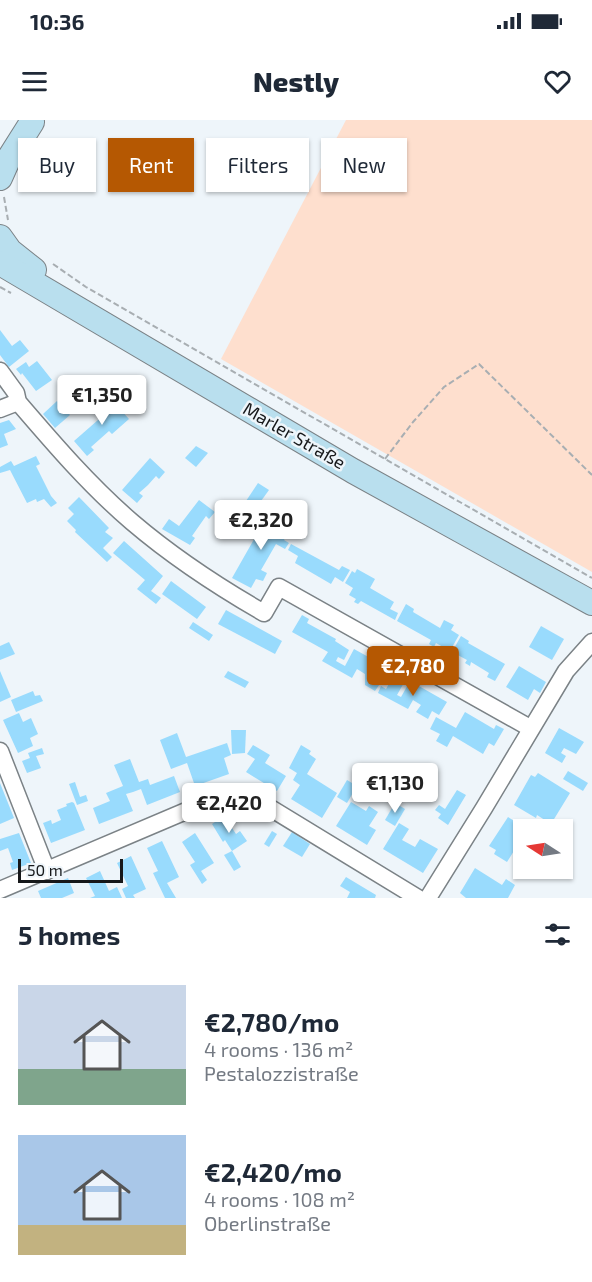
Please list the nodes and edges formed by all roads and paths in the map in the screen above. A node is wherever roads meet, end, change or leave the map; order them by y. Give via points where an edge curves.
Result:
1 (32, 121) edge
2 (2, 177) edge
3 (5, 230) edge
4 (51, 262) dead end
5 (0, 263) edge
6 (92, 316) junction
7 (0, 371) edge
8 (18, 402) junction
9 (0, 409) edge
10 (384, 459) junction
11 (592, 475) edge
12 (592, 578) edge
13 (592, 603) edge
14 (592, 642) edge
15 (531, 728) junction
16 (0, 751) edge
17 (47, 871) junction
18 (0, 890) edge
19 (418, 898) edge
20 (428, 898) edge

1 - 2 main road
2 - 3 path
3 - 6 main road via 10,251
4 - 10 path via 86,287
5 - 6 main road, Marler Straße
6 - 13 main road, Marler Straße via 344,465
7 - 8 street
8 - 9 street
8 - 15 street via 66,458 130,521 225,591 264,613 279,587
10 - 11 path via 444,387 479,364
10 - 12 path
14 - 15 street via 566,671
15 - 20 street
16 - 17 street
17 - 18 street
17 - 19 street via 219,797 237,794 254,798

